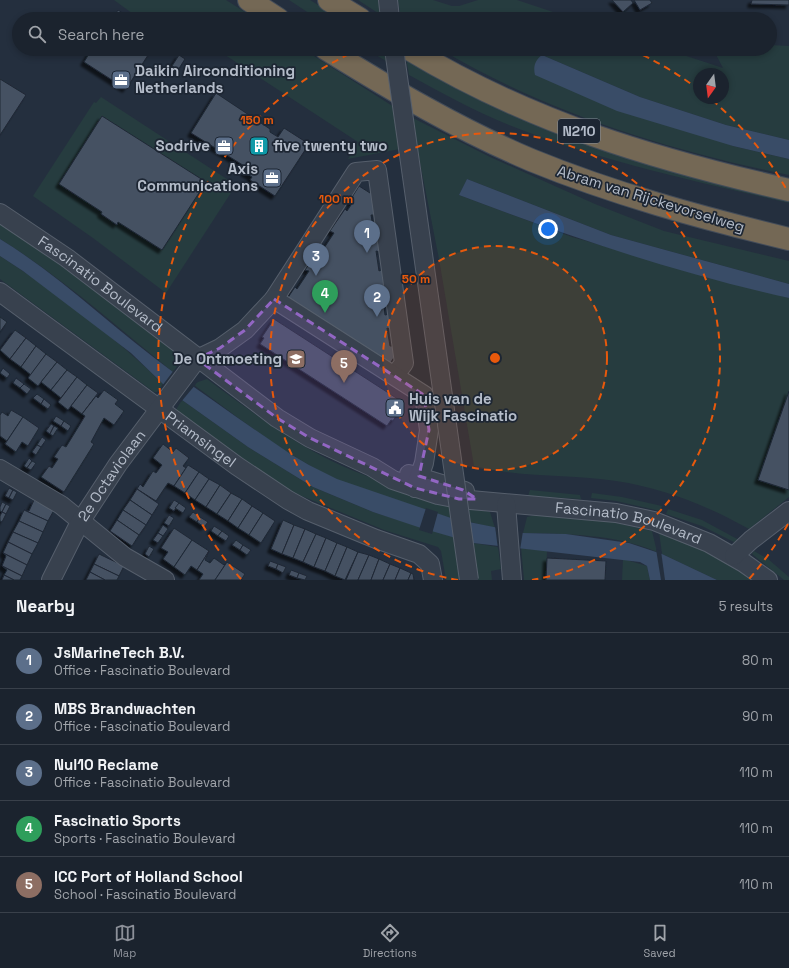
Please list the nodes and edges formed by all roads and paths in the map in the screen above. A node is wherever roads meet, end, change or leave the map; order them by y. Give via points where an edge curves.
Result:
1 (249, 0) edge
2 (329, 0) edge
3 (388, 0) edge
4 (267, 12) edge
5 (349, 12) edge
6 (389, 12) edge
7 (338, 56) edge
8 (395, 56) edge
9 (422, 56) edge
10 (789, 190) edge
11 (0, 213) edge
12 (789, 239) edge
13 (0, 292) edge
14 (274, 299) junction
15 (192, 366) junction
16 (395, 375) junction
17 (163, 405) junction
18 (0, 469) edge
19 (417, 482) junction
20 (506, 504) junction
21 (789, 511) edge
22 (80, 522) junction
23 (734, 556) junction
24 (51, 580) edge
25 (166, 580) edge
26 (433, 580) edge
27 (469, 580) edge
28 (512, 580) edge
29 (768, 580) edge

1 - 4 highway
2 - 5 highway
3 - 6 street
7 - 12 highway, Abram van Rijckevorselweg via 424,106 532,160 623,193
8 - 27 street, bridge
9 - 10 highway, N210 via 491,94 569,128 628,148
11 - 15 street, Fascinatio Boulevard via 67,258
13 - 17 street, Priamsingel
14 - 15 street via 245,330
14 - 16 street
14 - 16 street via 356,172 376,170 404,363
15 - 17 street, 2e Octaviolaan
15 - 19 street, Fascinatio Boulevard via 310,438 372,467 393,480
16 - 19 street via 424,395 429,430
17 - 22 street, 2e Octaviolaan via 118,464
17 - 26 street, Priamsingel via 237,466 288,500 376,539 419,554 430,564
18 - 22 street via 61,505
19 - 20 street, Fascinatio Boulevard via 459,499
20 - 23 street, Fascinatio Boulevard via 637,517 689,534
20 - 28 street
21 - 23 street
22 - 24 street, 2e Octaviolaan
22 - 25 street via 125,557
23 - 29 street, Fascinatio Boulevard

